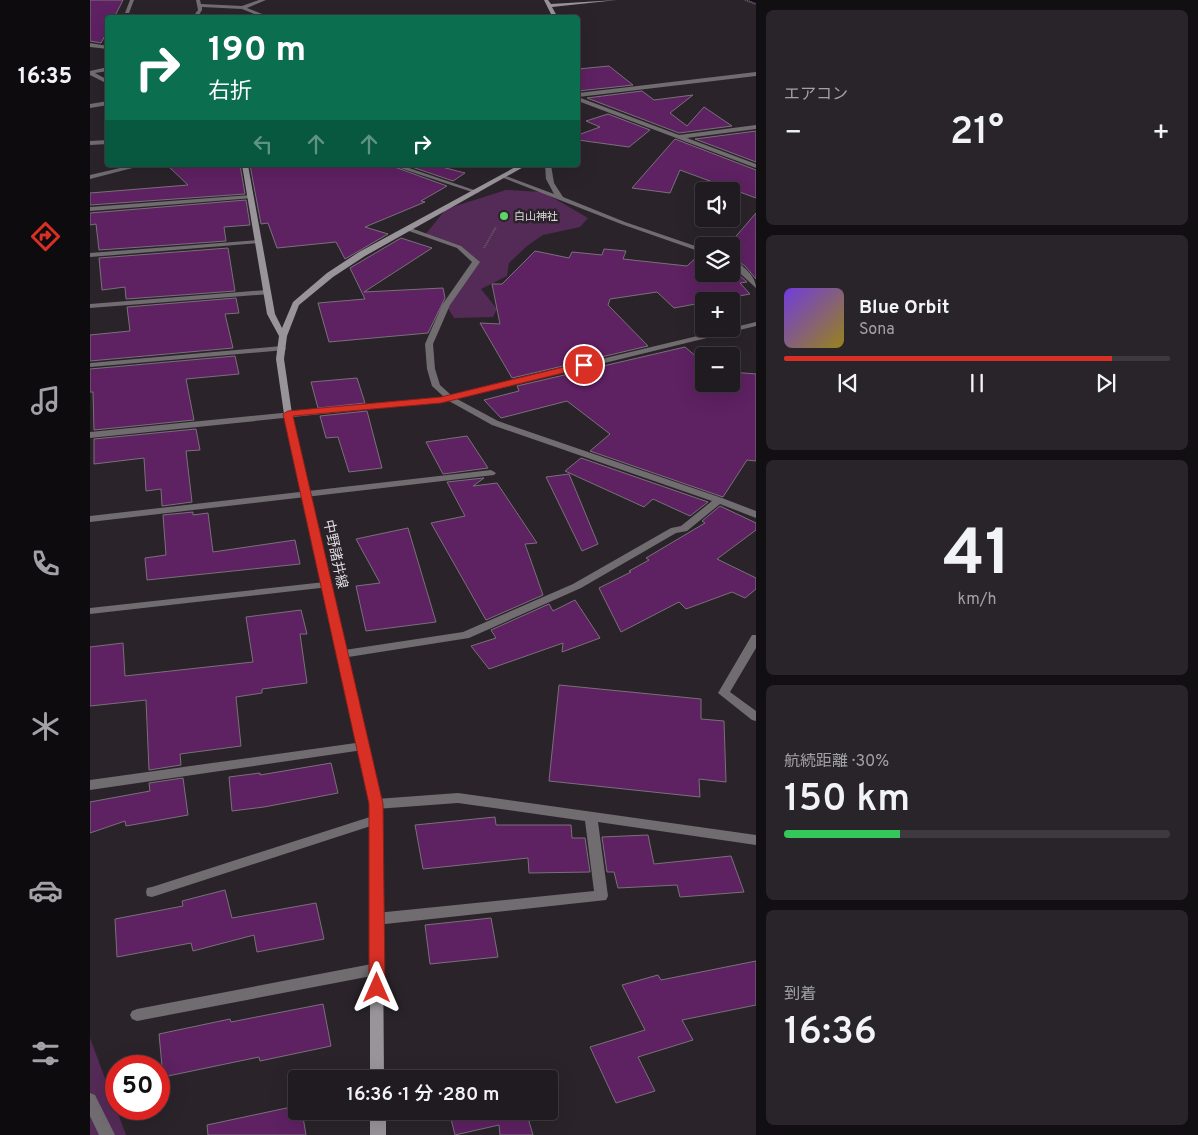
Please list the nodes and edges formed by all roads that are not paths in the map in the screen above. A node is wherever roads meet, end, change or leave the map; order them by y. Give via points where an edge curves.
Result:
1 (132, 0) edge
2 (264, 0) edge
3 (546, 0) edge
4 (615, 0) edge
5 (199, 3) edge
6 (550, 6) junction
7 (243, 8) junction
8 (127, 12) dead end
9 (196, 15) edge
10 (262, 15) edge
11 (554, 15) edge
12 (90, 45) edge
13 (105, 48) edge
14 (105, 70) edge
15 (90, 73) edge
16 (756, 74) edge
17 (105, 80) edge
18 (580, 97) edge
19 (580, 98) edge
20 (105, 104) edge
21 (90, 106) edge
22 (756, 127) edge
23 (679, 137) junction
24 (105, 142) edge
25 (90, 143) edge
26 (756, 166) edge
27 (132, 167) edge
28 (245, 167) edge
29 (400, 167) edge
30 (521, 167) edge
31 (548, 167) edge
32 (90, 177) edge
33 (504, 178) junction
34 (477, 192) junction
35 (251, 197) junction
36 (560, 199) junction
37 (90, 209) edge
38 (408, 229) junction
39 (258, 242) junction
40 (695, 247) edge
41 (90, 255) edge
42 (740, 265) edge
43 (740, 269) edge
44 (756, 272) edge
45 (756, 286) edge
46 (267, 292) junction
47 (90, 306) edge
48 (756, 324) edge
49 (283, 336) junction
50 (282, 348) junction
51 (90, 365) edge
52 (450, 398) junction
53 (288, 414) junction
54 (90, 435) edge
55 (490, 473) dead end
56 (307, 495) junction
57 (719, 500) junction
58 (756, 515) edge
59 (90, 518) edge
60 (325, 585) junction
61 (90, 611) edge
62 (756, 638) edge
63 (342, 654) junction
64 (756, 716) edge
65 (363, 746) junction
66 (90, 785) edge
67 (376, 804) junction
68 (590, 816) junction
69 (376, 820) junction
70 (756, 840) edge
71 (152, 892) dead end
72 (376, 919) junction
73 (377, 969) junction
74 (137, 1015) dead end
75 (377, 1070) edge
76 (90, 1100) edge
77 (378, 1120) edge
78 (107, 1135) edge
79 (378, 1135) edge

1 - 8 street
2 - 7 street
3 - 6 main road
4 - 6 main road
5 - 7 street
5 - 9 street via 200,10
6 - 11 main road
7 - 10 street
12 - 13 street
14 - 15 street
15 - 17 street
16 - 18 street
19 - 23 street
20 - 21 street
22 - 23 street
23 - 26 street
24 - 25 street
27 - 32 street
28 - 35 main road
29 - 34 street
30 - 33 main road, 中野諸井線
31 - 36 street via 552,188
33 - 34 main road, 中野諸井線
33 - 36 street
34 - 38 main road, 中野諸井線
35 - 37 street
35 - 39 main road
36 - 40 street
38 - 49 main road, 中野諸井線 via 362,254 310,292 296,304
38 - 52 street via 459,247 476,262 446,305 429,344 436,386
39 - 41 street
39 - 46 main road
42 - 44 street
43 - 45 street
46 - 47 street
46 - 49 main road via 271,314
48 - 52 street
49 - 50 main road, 中野諸井線
50 - 51 street
50 - 53 main road, 中野諸井線 via 280,359
52 - 53 street
52 - 57 street via 495,423
53 - 54 street
53 - 56 main road, 中野諸井線
55 - 56 street
56 - 59 street
56 - 60 main road, 中野諸井線
57 - 58 street
57 - 63 street via 684,529 674,530 577,586 465,635
60 - 61 street
60 - 63 main road, 中野諸井線
62 - 64 street via 724,693
63 - 65 main road, 中野諸井線
65 - 66 street
65 - 67 main road, 中野諸井線
67 - 68 street via 458,798
67 - 69 main road, 中野諸井線
68 - 70 street
68 - 72 street via 601,896
69 - 71 street
69 - 72 main road, 中野諸井線
72 - 73 main road, 中野諸井線
73 - 74 street
73 - 75 main road, 中野諸井線
76 - 78 street
77 - 79 main road

